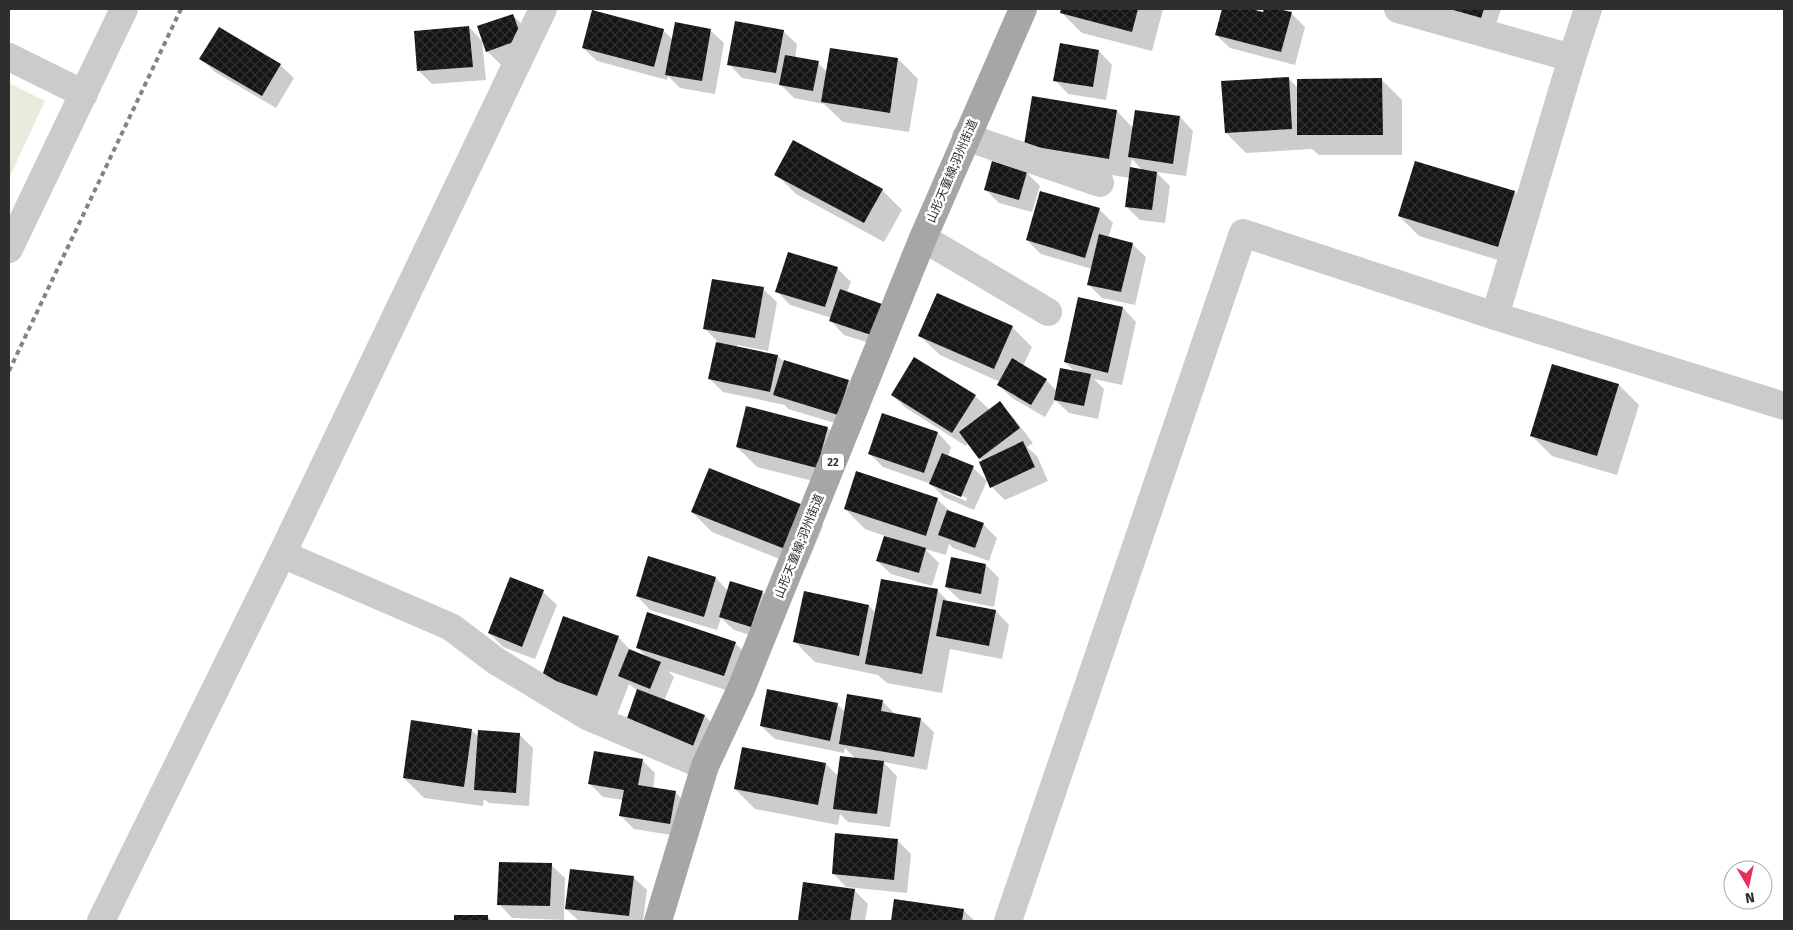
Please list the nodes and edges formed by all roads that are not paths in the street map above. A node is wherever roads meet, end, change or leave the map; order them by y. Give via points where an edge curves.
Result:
1 (124, 9) edge
2 (543, 9) edge
3 (1022, 9) edge
4 (1398, 9) edge
5 (1588, 9) edge
6 (9, 57) edge
7 (1572, 58) junction
8 (84, 94) junction
9 (966, 137) junction
10 (1100, 183) dead end
11 (924, 238) junction
12 (9, 249) edge
13 (1048, 312) dead end
14 (1495, 316) junction
15 (1784, 406) edge
16 (282, 554) junction
17 (705, 766) junction
18 (101, 921) edge
19 (658, 921) edge
20 (1008, 921) edge

1 - 8 lane
2 - 16 lane
3 - 9 main road, 山形天童線;羽州街道 / 22
4 - 7 lane
5 - 7 lane
6 - 8 lane
7 - 14 lane
8 - 12 lane
9 - 10 lane
9 - 11 main road, 山形天童線;羽州街道 / 22
11 - 13 lane
11 - 17 main road, 山形天童線;羽州街道 / 22 via 741,689
14 - 15 lane
14 - 20 lane via 1244,233
16 - 17 lane via 451,627 496,661 587,716
16 - 18 lane
17 - 19 main road, 山形天童線;羽州街道 / 22

